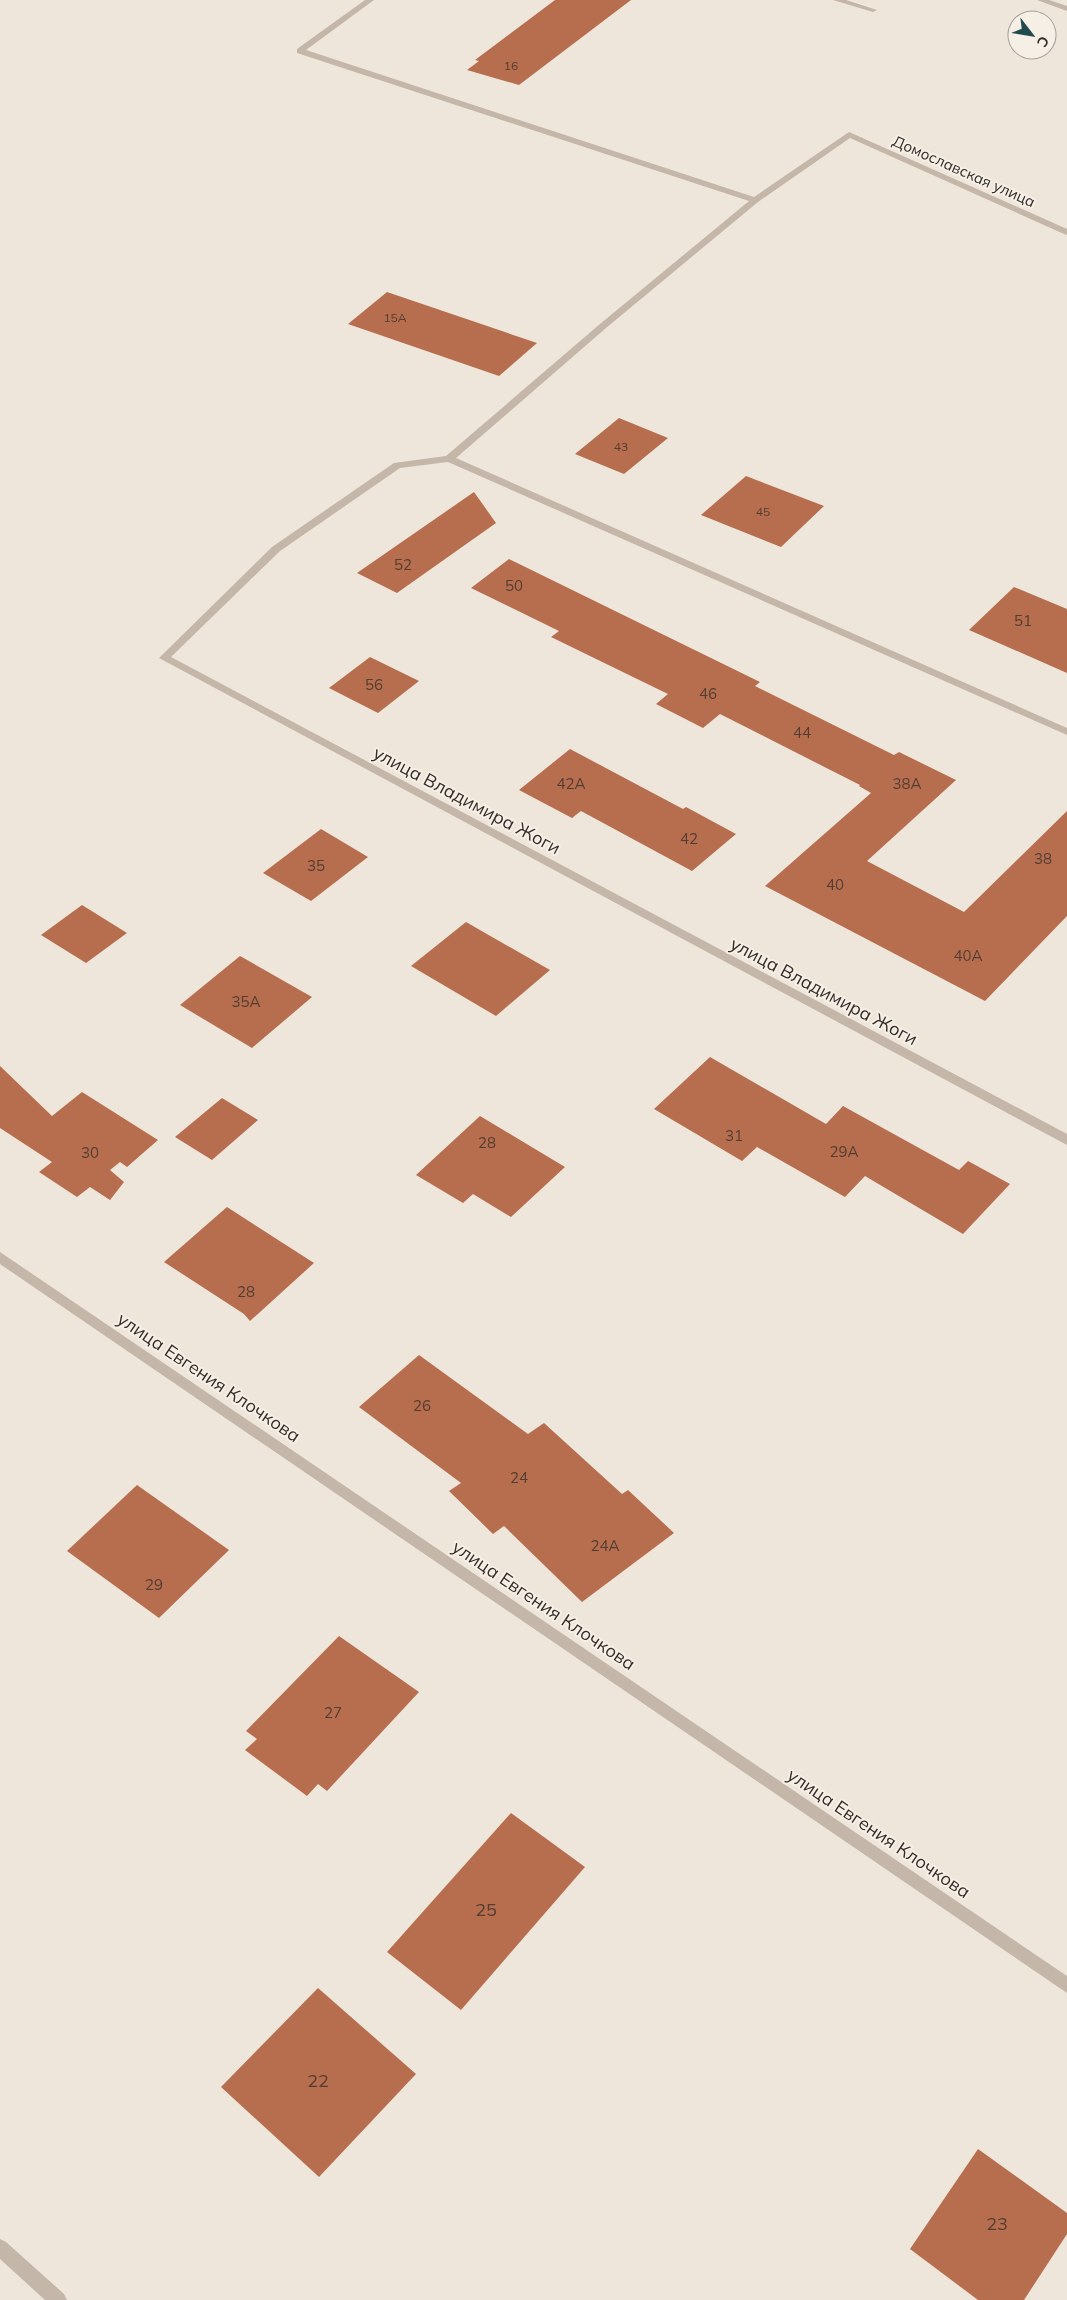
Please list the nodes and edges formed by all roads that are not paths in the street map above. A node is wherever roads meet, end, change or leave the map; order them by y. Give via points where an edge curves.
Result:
1 (370, 0) edge
2 (836, 0) edge
3 (1041, 0) edge
4 (1067, 9) edge
5 (873, 10) dead end
6 (755, 200) junction
7 (1067, 232) edge
8 (449, 459) junction
9 (1067, 732) edge
10 (1067, 1140) edge
11 (0, 1257) edge
12 (1067, 1984) edge
13 (0, 2248) edge
14 (58, 2300) edge

1 - 6 street via 300,51
2 - 5 street
3 - 4 street
6 - 7 street, Домославская улица via 849,135
6 - 8 street
8 - 9 street
8 - 10 street, улица Владимира Жоги via 397,465 276,549 164,658
11 - 12 street, улица Евгения Клочкова
13 - 14 street

